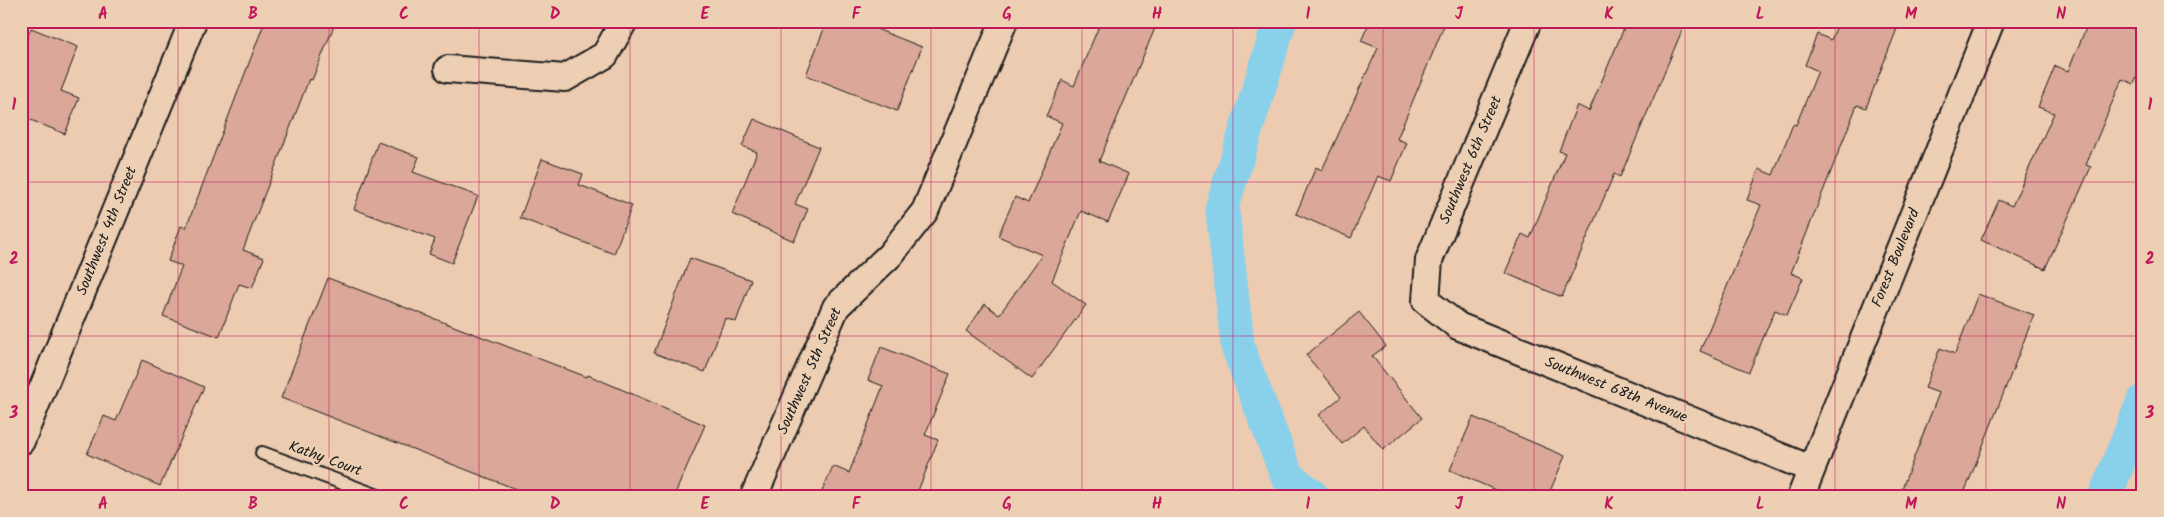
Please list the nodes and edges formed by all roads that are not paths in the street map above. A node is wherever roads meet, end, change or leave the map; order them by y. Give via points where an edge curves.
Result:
1 (193, 21) edge
2 (624, 21) edge
3 (1004, 21) edge
4 (1528, 21) edge
5 (1991, 21) edge
6 (448, 69) dead end
7 (1426, 301) joint
8 (21, 441) edge
9 (262, 453) dead end
10 (1811, 469) junction
11 (378, 496) edge
12 (754, 496) edge
13 (1801, 496) edge

1 - 8 street, Southwest 4th Street
2 - 6 street via 605,55 565,78
3 - 12 street, Southwest 5th Street via 925,211 890,255 836,307
4 - 7 street, Southwest 6th Street via 1429,260
5 - 10 street, Forest Boulevard
7 - 10 street, Southwest 68th Avenue via 1458,326
9 - 11 lane, Kathy Court
10 - 13 street, Forest Boulevard

